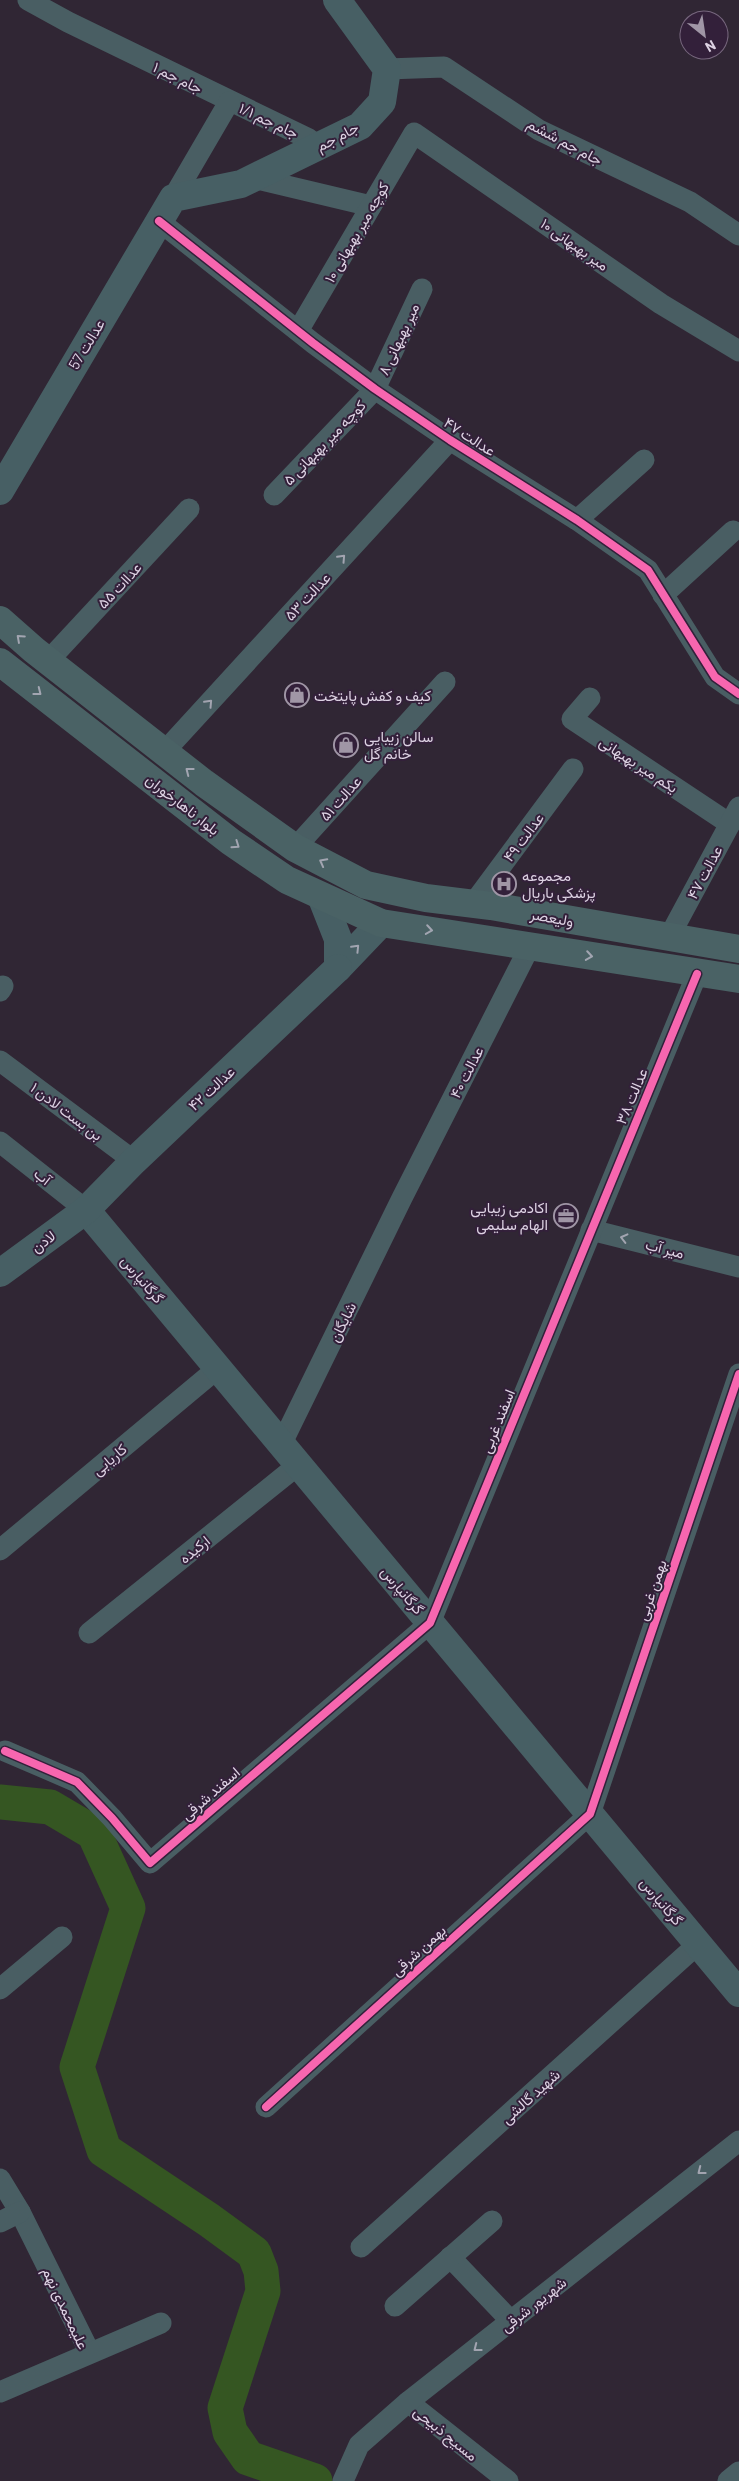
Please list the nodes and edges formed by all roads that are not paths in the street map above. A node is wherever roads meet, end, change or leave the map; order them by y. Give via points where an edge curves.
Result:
1 (28, 0) edge
2 (324, 0) edge
3 (342, 8) edge
4 (387, 70) junction
5 (229, 102) junction
6 (414, 133) joint
7 (309, 139) dead end
8 (253, 178) junction
9 (173, 198) junction
10 (371, 206) junction
11 (159, 221) junction
12 (739, 235) edge
13 (422, 289) dead end
14 (298, 331) junction
15 (739, 351) edge
16 (375, 389) junction
17 (450, 440) junction
18 (644, 460) dead end
19 (0, 491) edge
20 (274, 495) dead end
21 (189, 509) dead end
22 (577, 520) junction
23 (732, 531) dead end
24 (663, 595) junction
25 (0, 620) edge
26 (0, 662) edge
27 (48, 662) junction
28 (446, 682) dead end
29 (739, 694) edge
30 (590, 698) dead end
31 (164, 752) junction
32 (574, 769) dead end
33 (735, 816) edge
34 (295, 848) junction
35 (366, 885) joint
36 (321, 896) junction
37 (473, 904) junction
38 (381, 923) junction
39 (669, 937) junction
40 (530, 946) junction
41 (739, 949) edge
42 (338, 968) junction
43 (698, 974) junction
44 (739, 979) edge
45 (0, 1062) edge
46 (1, 1145) edge
47 (134, 1161) junction
48 (402, 1198) joint
49 (86, 1210) junction
50 (590, 1230) junction
51 (739, 1267) edge
52 (0, 1272) edge
53 (218, 1368) junction
54 (739, 1374) edge
55 (290, 1455) junction
56 (0, 1550) edge
57 (430, 1623) junction
58 (89, 1633) dead end
59 (5, 1751) dead end
60 (590, 1814) junction
61 (62, 1936) dead end
62 (698, 1944) junction
63 (0, 1989) edge
64 (739, 1993) edge
65 (266, 2107) dead end
66 (739, 2141) edge
67 (0, 2178) edge
68 (20, 2212) junction
69 (492, 2221) dead end
70 (0, 2222) edge
71 (361, 2248) dead end
72 (450, 2257) junction
73 (395, 2306) dead end
74 (511, 2321) junction
75 (161, 2324) dead end
76 (90, 2353) junction
77 (0, 2392) edge
78 (408, 2402) junction
79 (739, 2472) edge
80 (343, 2481) edge
81 (508, 2481) edge
82 (728, 2481) edge

1 - 5 street, ۱ جام جم
2 - 3 street
3 - 4 main road
4 - 8 main road, جام جم via 382,102 360,126
4 - 12 street, جام جم ششم via 444,67 539,130 690,202
5 - 7 street, ۱/۱ جام جم
5 - 9 street
6 - 10 street, کوچه میر بهبهانی ۱۰
6 - 15 street, ۱۰ میر بهبهانی via 661,304
8 - 9 main road, جام جم via 240,184
8 - 10 street
9 - 11 main road, عدالت 57
10 - 14 street, کوچه میر بهبهانی ۱۰
11 - 14 street, عدالت ۴۷
11 - 19 main road, عدالت 57
13 - 16 street, ۸ میر بهبهانی
14 - 16 street, عدالت ۴۷
16 - 17 street, عدالت ۴۷
16 - 20 street, کوچه میر بهبهانی ۵
17 - 22 street, عدالت ۴۷
31 -> 17 street, عدالت ۵۳
18 - 22 street
21 - 27 street, عداات ۵۵
22 - 24 street, عدالت ۴۷ via 648,570
23 - 24 street
24 - 29 street, عدالت ۴۷ via 714,677
27 -> 25 main road, بلوار ناهارخوران
26 -> 36 main road, بلوار ناهارخوران via 231,842 287,880
27 - 31 main road, بلوار ناهارخوران
28 - 34 street, عدالت ۵۱
30 - 33 street, یکم میر بهبهانی via 572,719
34 -> 31 main road, بلوار ناهارخوران
32 - 37 street, عدالت ۴۹
33 - 39 street, عدالت ۴۷
35 -> 34 main road, بلوار ناهارخوران
35 - 37 main road, ولیعصر
36 - 38 main road, بلوار ناهارخوران
36 - 42 main road via 338,939
37 - 39 main road, ولیعصر
38 -> 40 main road
42 -> 38 main road, عدالت ۴۲
39 - 41 main road, ولیعصر
40 -> 43 main road
40 - 48 street, عدالت ۴۰
42 - 47 main road, عدالت ۴۲
43 - 44 main road
43 - 50 street, عدالت ۳۸
45 - 47 street, ۱ بن بست لادن
46 - 49 street, آب
47 - 49 main road, عدالت ۴۲
48 - 55 street, شایگان
49 - 52 main road, لادن
49 - 53 main road, گرگانپارس
51 -> 50 street, میر آب
50 - 57 street, اسفند غربی
53 - 55 main road, گرگانپارس
53 - 56 street, کاریابی
54 - 60 street, بهمن غربی
55 - 57 main road, گرگانپارس
55 - 58 street, ارکیده
57 - 59 street, اسفند شرقی via 150,1863 77,1782
57 - 60 main road, گرگانپارس
60 - 62 main road, گرگانپارس
60 - 65 street, بهمن شرقی
61 - 63 street
62 - 64 main road, گرگانپارس
62 - 71 street, شهید گالشی
66 -> 74 street, شهریور شرقی
67 - 68 street, علیمحمدی نهم
68 - 70 street
68 - 76 street, علیمحمدی نهم
69 - 72 street
72 - 73 street
72 - 74 street
74 -> 78 street, شهریور شرقی
75 - 76 street
76 - 77 street, علیمحمدی نهم
78 - 80 street, شهریور شرقی via 360,2445
78 - 81 street, مسیح ذبیحی
79 - 82 street

